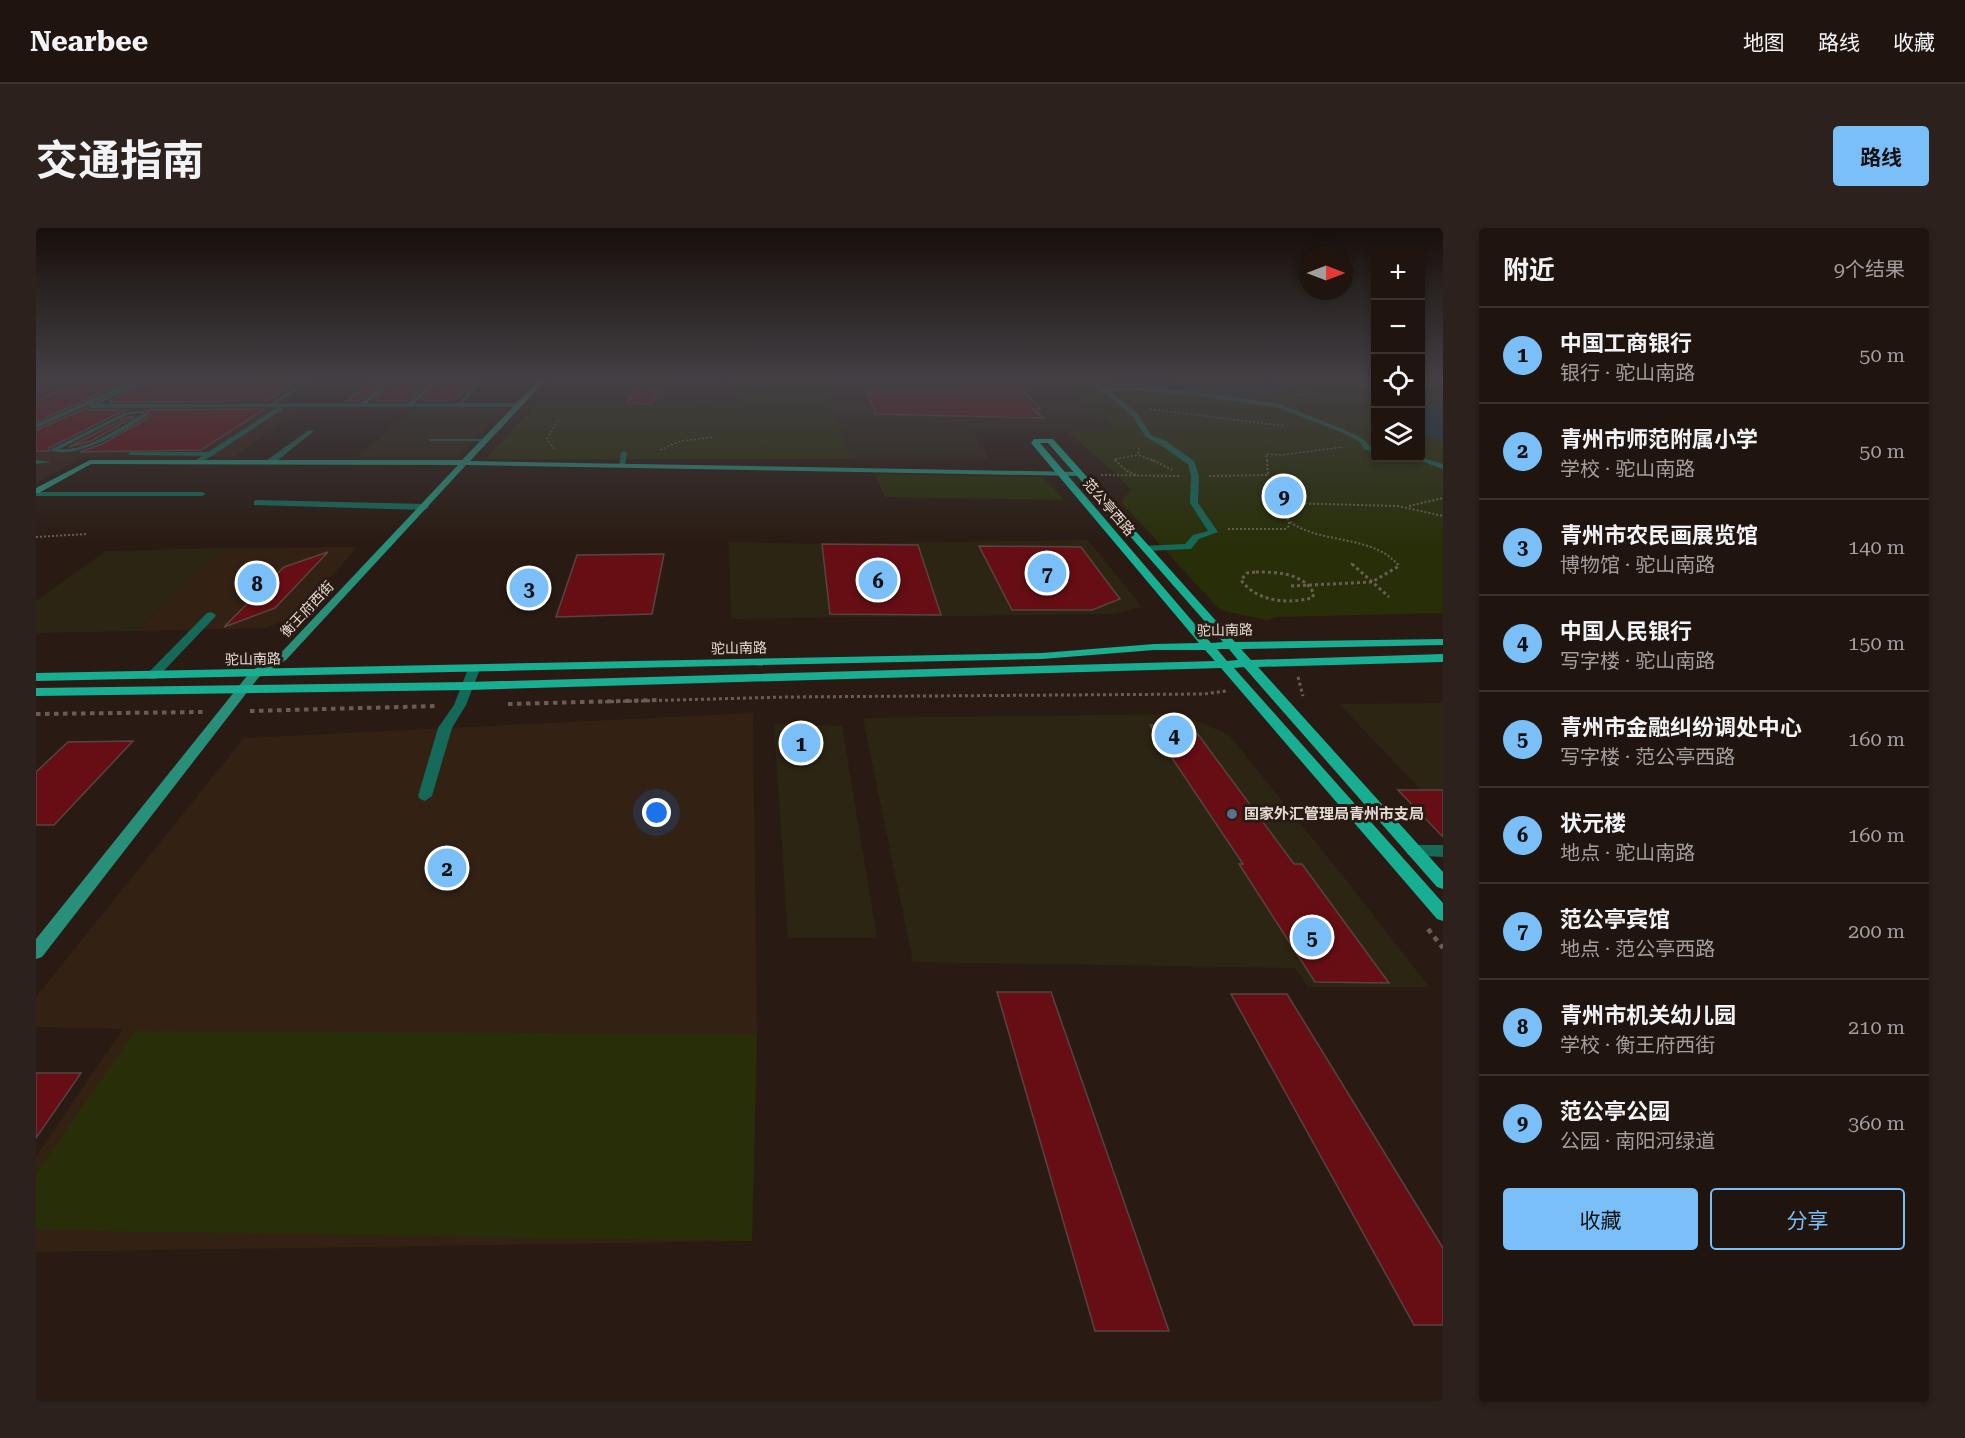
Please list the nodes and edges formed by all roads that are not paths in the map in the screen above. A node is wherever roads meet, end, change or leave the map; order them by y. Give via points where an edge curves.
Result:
1 (86, 434) edge
2 (109, 434) edge
3 (242, 434) edge
4 (307, 434) edge
5 (491, 434) edge
6 (1147, 434) edge
7 (1347, 434) edge
8 (430, 440) dead end
9 (485, 440) junction
10 (1371, 448) edge
11 (60, 452) junction
12 (624, 453) dead end
13 (130, 454) dead end
14 (211, 454) junction
15 (1425, 461) edge
16 (36, 462) edge
17 (47, 462) joint
18 (200, 462) junction
19 (270, 462) junction
20 (462, 464) junction
21 (622, 466) junction
22 (1443, 467) edge
23 (1060, 474) junction
24 (1079, 474) junction
25 (36, 493) edge
26 (202, 494) dead end
27 (257, 503) dead end
28 (425, 507) junction
29 (1145, 548) junction
30 (211, 615) dead end
31 (1443, 642) edge
32 (1208, 646) junction
33 (1231, 646) junction
34 (1443, 658) edge
35 (1225, 665) junction
36 (1249, 665) junction
37 (474, 669) junction
38 (255, 674) junction
39 (36, 676) edge
40 (152, 676) junction
41 (468, 686) junction
42 (245, 690) junction
43 (36, 692) edge
44 (426, 796) dead end
45 (1414, 851) junction
46 (1443, 851) edge
47 (1443, 883) edge
48 (1443, 914) edge
49 (36, 952) edge

1 - 11 lane via 53,450
2 - 11 lane via 77,450
3 - 14 street
4 - 19 street
5 - 9 street, 衡王府西街
6 - 29 street via 1191,463 1195,476 1194,503 1213,532 1196,537 1188,547
7 - 10 street
8 - 9 lane
9 - 20 street, 衡王府西街
11 - 17 lane
12 - 21 lane
13 - 14 lane
14 - 18 street
15 - 22 street
16 - 17 street
18 - 19 street
18 - 25 street via 90,462
19 - 20 street
20 - 21 street
20 - 28 street, 衡王府西街
21 - 23 street
23 - 24 street
23 - 24 main road, 范公亭西路 via 1034,441 1050,441
23 - 32 main road, 范公亭西路
24 - 29 main road, 范公亭西路
25 - 26 street
27 - 28 street
28 - 38 street, 衡王府西街 via 282,658
29 - 33 main road, 范公亭西路
30 - 40 street
31 - 33 main road, 驼山南路
32 - 33 main road, 驼山南路
32 - 35 main road, 范公亭西路
32 - 37 main road, 驼山南路 via 1042,656
33 - 36 main road, 范公亭西路
34 - 36 main road, 驼山南路
35 - 36 main road, 驼山南路
35 - 41 main road, 驼山南路
35 - 48 main road, 范公亭西路
36 - 45 main road, 范公亭西路
37 - 38 main road, 驼山南路
37 - 41 street
38 - 40 main road, 驼山南路
38 - 42 street, 衡王府西街
39 - 40 main road, 驼山南路
41 - 42 main road, 驼山南路
41 - 44 street via 445,728
42 - 43 main road, 驼山南路
42 - 49 street, 衡王府西街
45 - 46 street
45 - 47 main road, 范公亭西路

